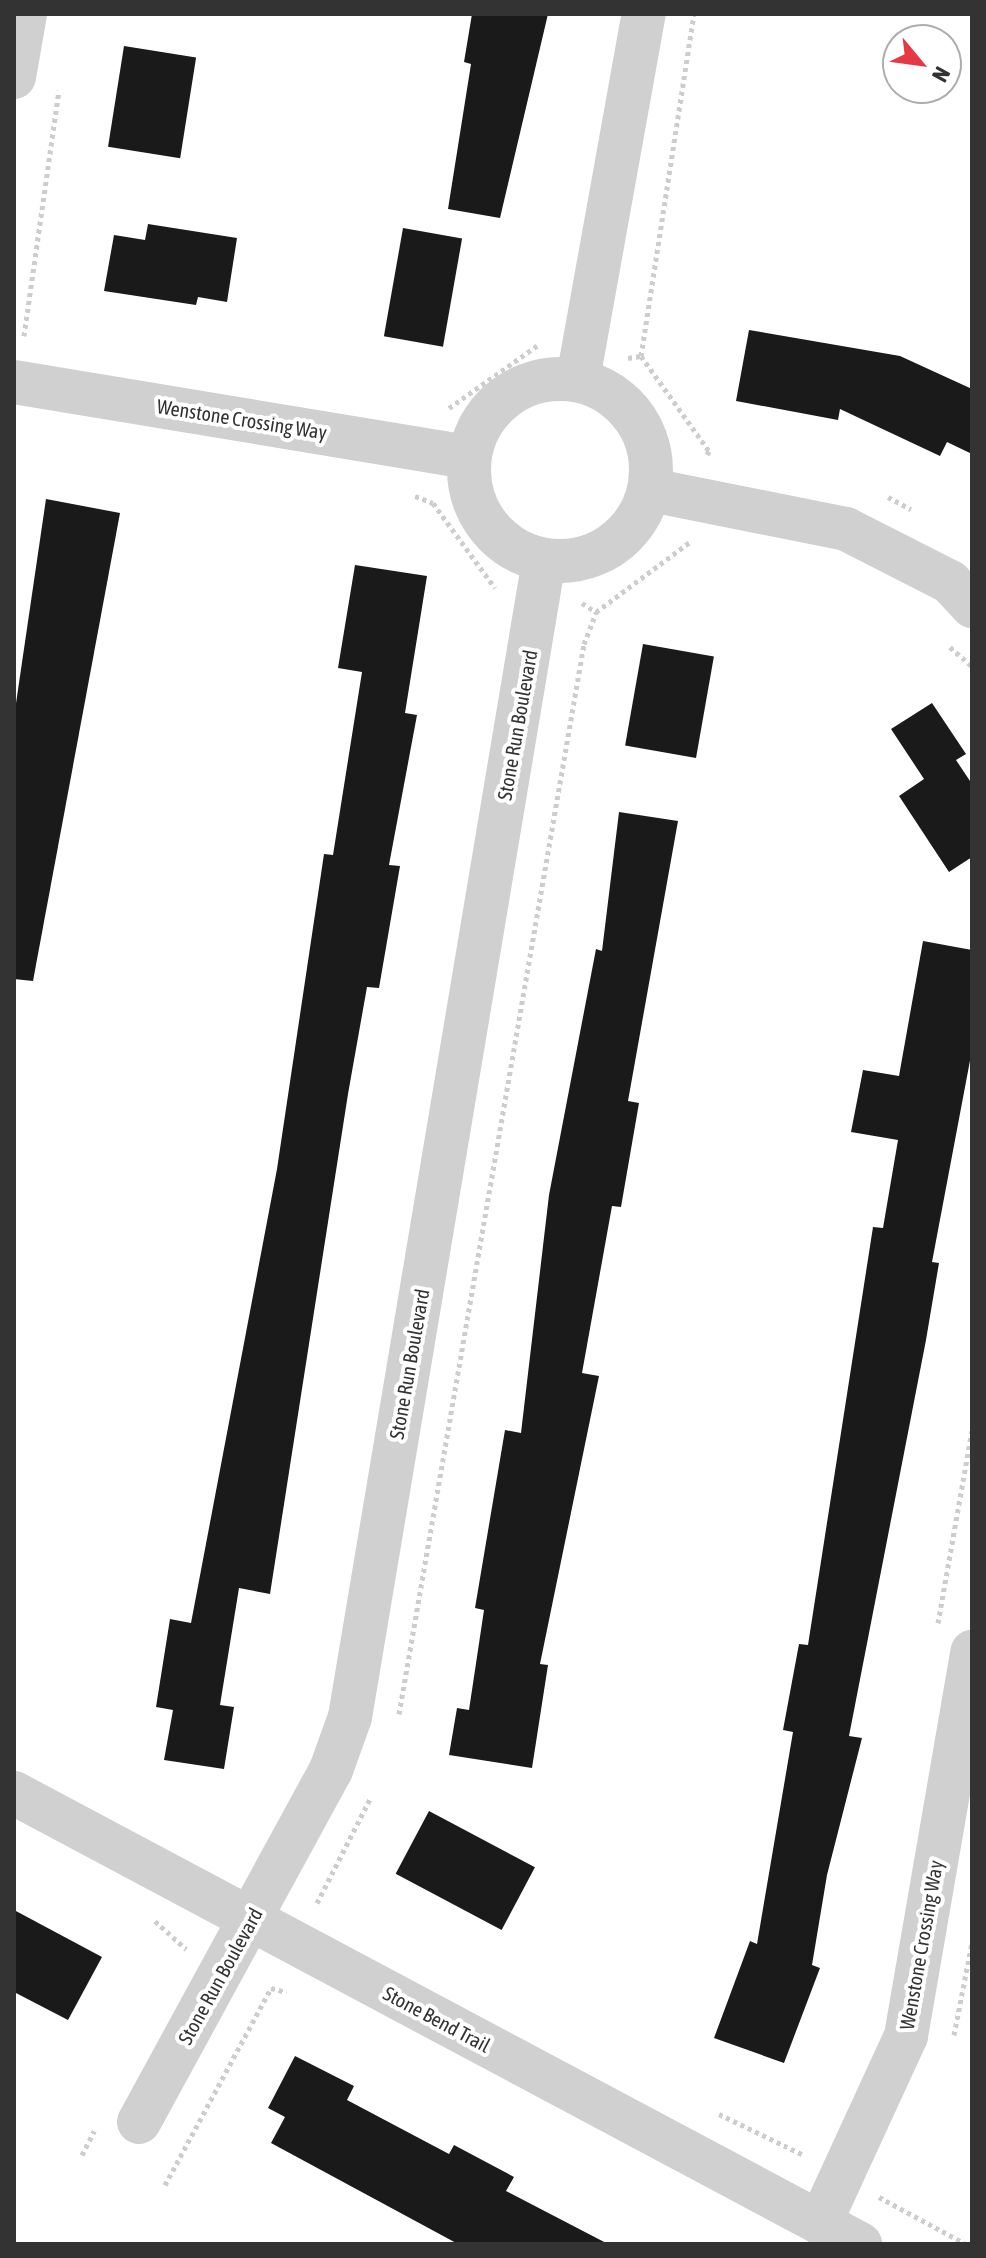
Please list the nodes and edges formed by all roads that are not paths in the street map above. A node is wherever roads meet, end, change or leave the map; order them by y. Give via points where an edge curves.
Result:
1 (25, 14) edge
2 (644, 14) edge
3 (14, 77) edge
4 (578, 379) junction
5 (14, 382) edge
6 (462, 439) junction
7 (651, 490) junction
8 (544, 560) junction
9 (972, 606) edge
10 (972, 1652) edge
11 (14, 1793) edge
12 (251, 1920) junction
13 (121, 2118) road end
14 (820, 2223) junction
15 (860, 2244) edge

1 - 3 street
2 - 4 street
4 - 6 street via 520,387
4 - 7 street via 628,407 652,460
5 - 6 street, Wenstone Crossing Way
6 - 8 street via 470,485 487,523 517,551
7 - 8 street via 640,515 599,553
7 - 9 street via 846,529 950,582
8 - 12 street, Stone Run Boulevard via 350,1717 331,1770
10 - 14 street, Wenstone Crossing Way via 906,2036 824,2166
11 - 12 street, Stone Bend Trail
12 - 13 street, Stone Run Boulevard
12 - 14 street, Stone Bend Trail
14 - 15 street, Stone Bend Trail

